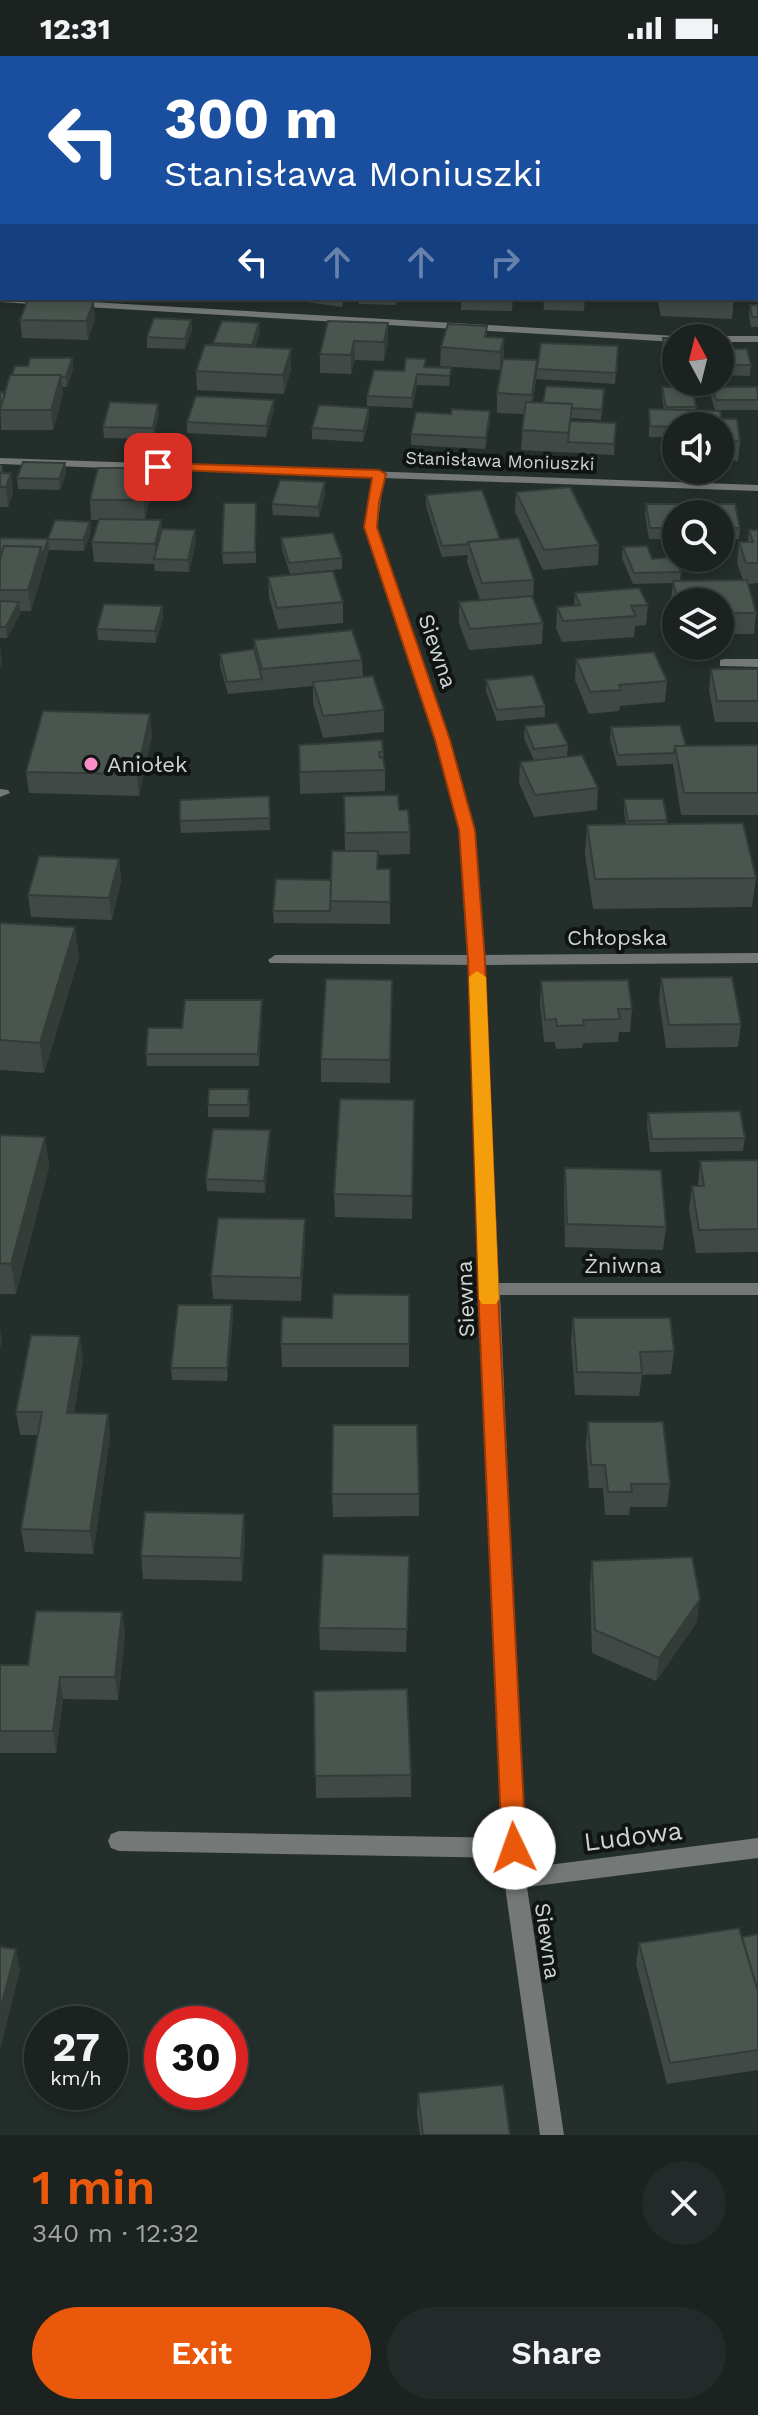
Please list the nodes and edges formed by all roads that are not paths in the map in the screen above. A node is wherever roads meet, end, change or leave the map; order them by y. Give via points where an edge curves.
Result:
1 (17, 300) edge
2 (662, 338) edge
3 (734, 339) edge
4 (758, 339) edge
5 (0, 461) edge
6 (379, 474) junction
7 (758, 488) edge
8 (724, 663) dead end
9 (758, 663) edge
10 (758, 958) edge
11 (275, 960) dead end
12 (477, 960) junction
13 (488, 1289) junction
14 (758, 1289) edge
15 (119, 1841) dead end
16 (514, 1848) junction
17 (758, 1848) edge
18 (515, 1879) junction
19 (552, 2135) edge

1 - 2 street
3 - 4 street
5 - 6 street, Stanisława Moniuszki
6 - 7 street, Stanisława Moniuszki
6 - 12 street, Siewna via 371,527 467,830
8 - 9 street
10 - 12 street, Chłopska
11 - 12 street, Chłopska
12 - 13 street, Siewna
13 - 14 street, Żniwna
13 - 16 street, Siewna
15 - 16 street
16 - 18 street, Siewna
17 - 18 street, Ludowa
18 - 19 street, Siewna

